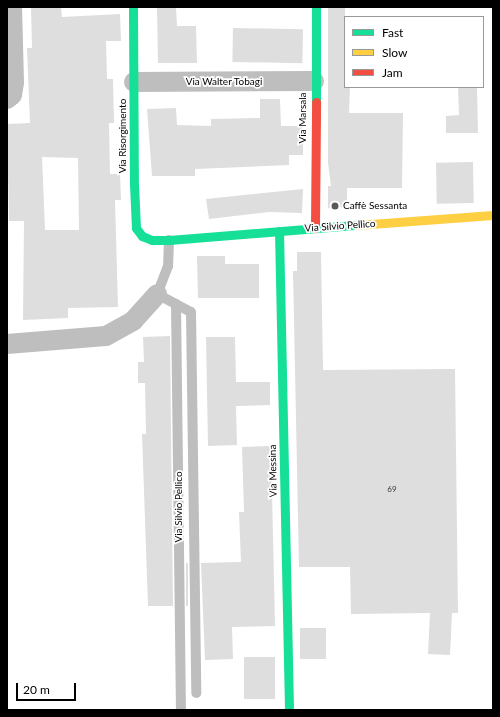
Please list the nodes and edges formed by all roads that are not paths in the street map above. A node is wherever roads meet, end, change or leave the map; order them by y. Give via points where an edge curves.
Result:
1 (12, 7) edge
2 (133, 7) edge
3 (316, 7) edge
4 (314, 81) junction
5 (134, 82) junction
6 (7, 99) edge
7 (493, 214) edge
8 (315, 228) junction
9 (279, 231) junction
10 (169, 240) junction
11 (157, 294) junction
12 (176, 304) junction
13 (7, 344) edge
14 (196, 694) dead end
15 (180, 710) edge
16 (289, 710) edge

1 - 6 street via 14,82 12,95
2 - 5 street, Via Risorgimento
3 - 4 street, Via Marsala
4 - 5 street, Via Walter Tobagi
4 - 8 street, Via Marsala
5 - 10 street, Via Risorgimento via 136,228 142,236 152,240
7 - 8 street, Via Silvio Pellico
8 - 9 street, Via Silvio Pellico
9 - 10 street, Via Silvio Pellico
9 - 16 street, Via Messina
10 - 11 lane via 168,266
11 - 12 lane, Via Silvio Pellico
11 - 13 street via 133,320 106,336
12 - 14 lane, Via Silvio Pellico via 191,312
12 - 15 lane, Via Silvio Pellico

